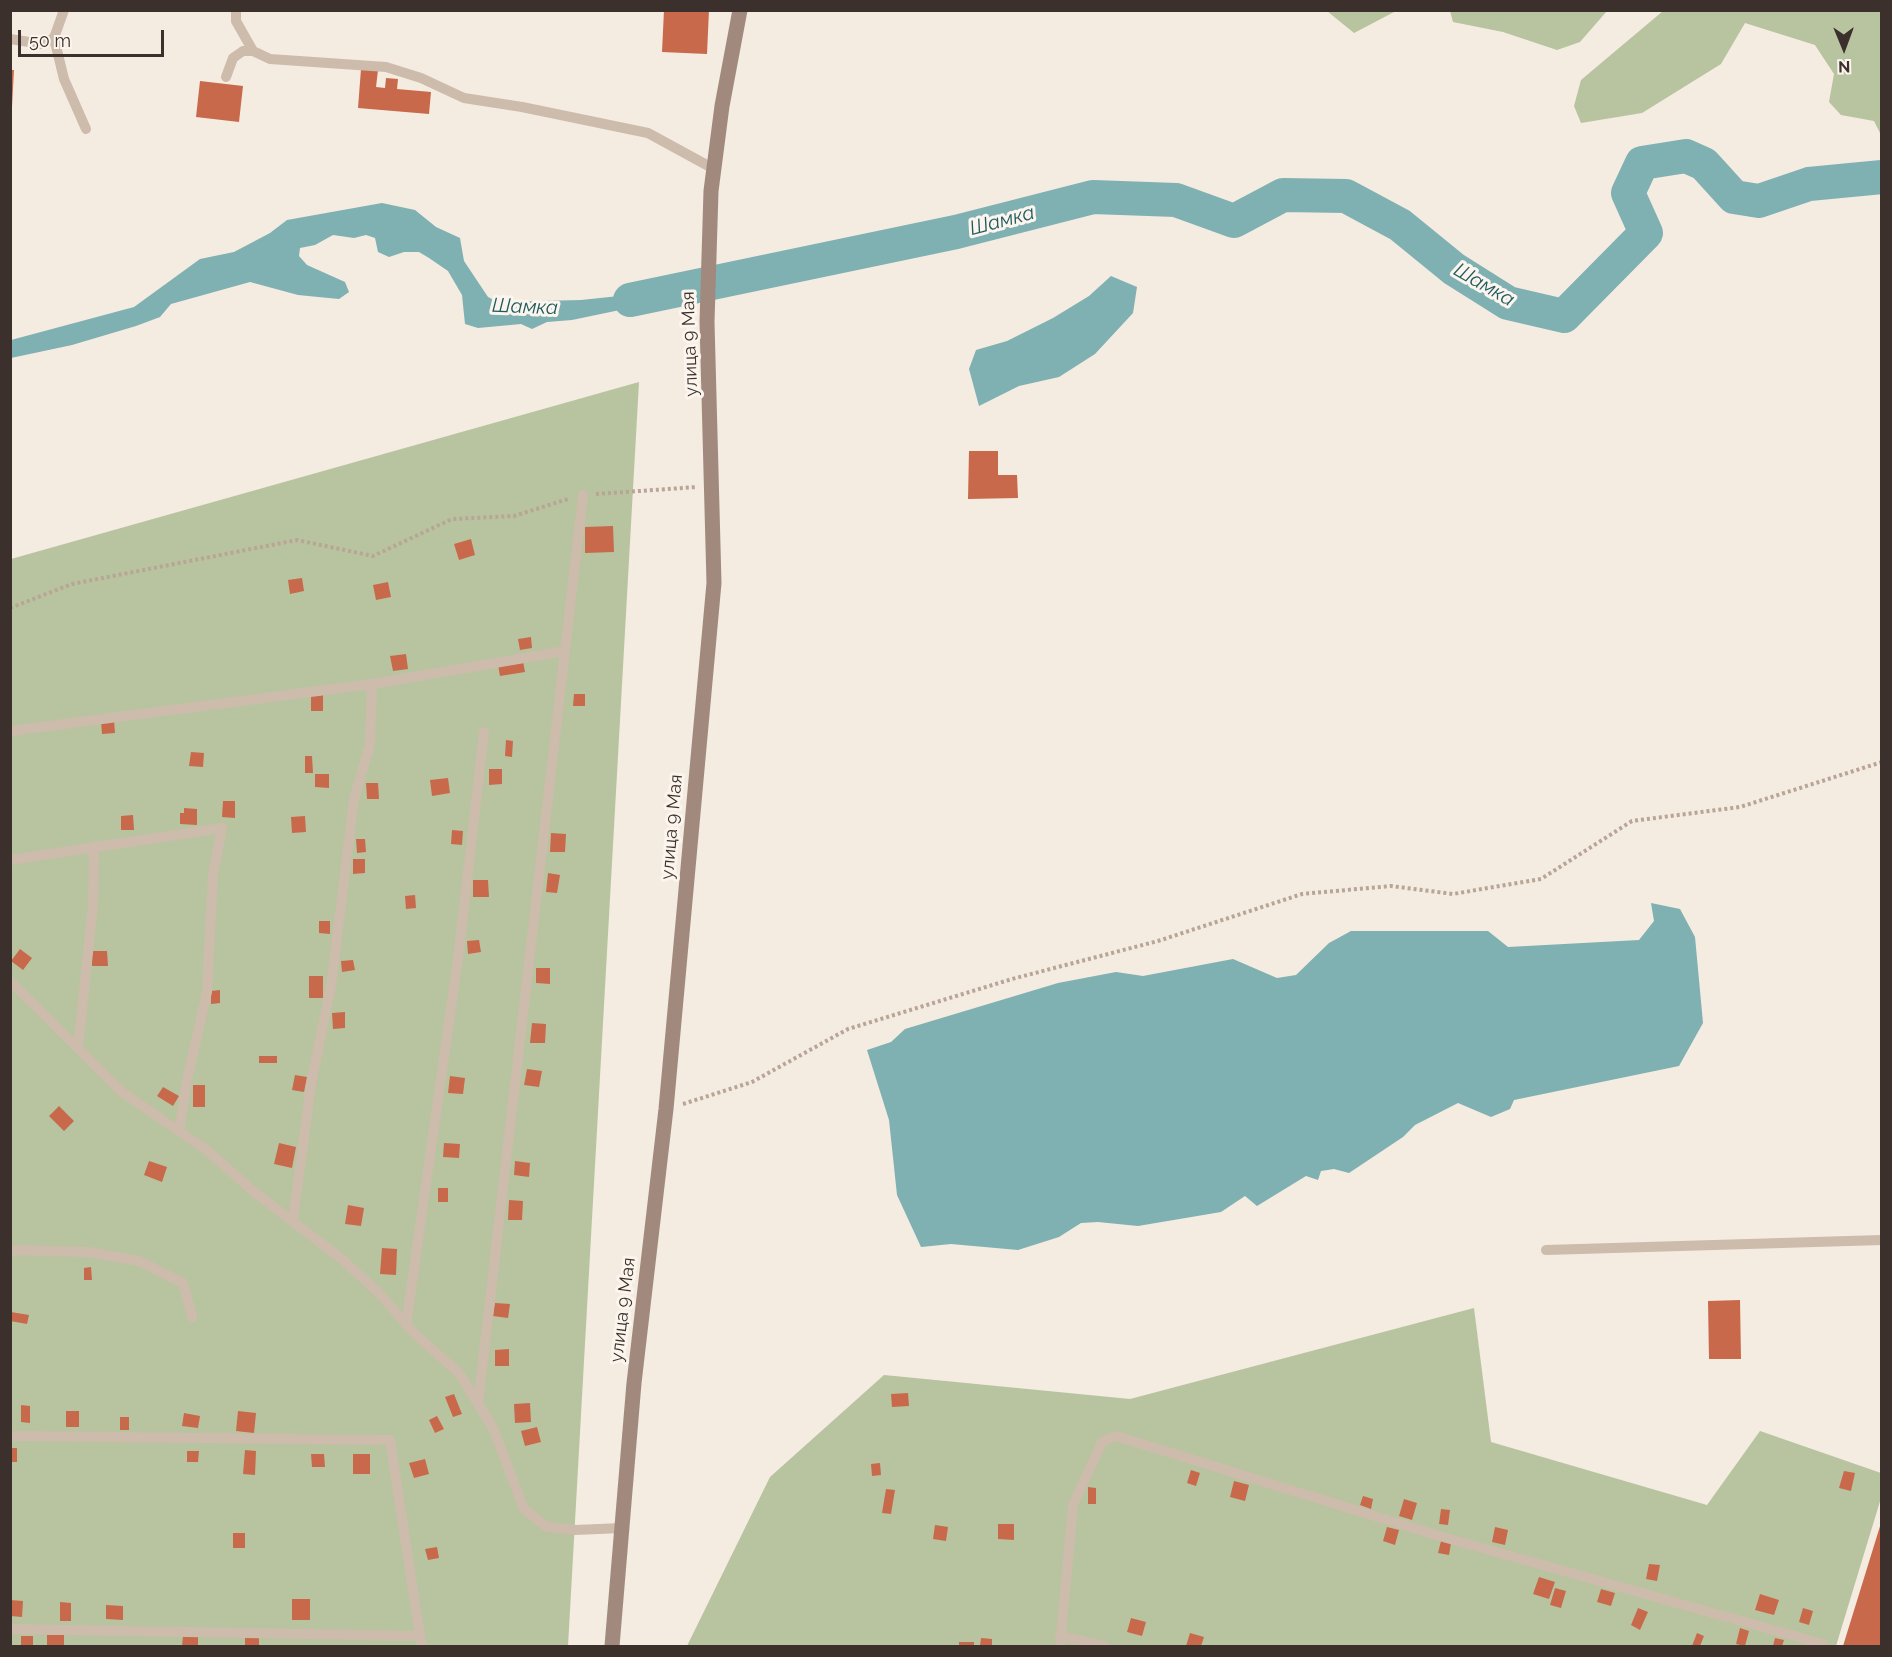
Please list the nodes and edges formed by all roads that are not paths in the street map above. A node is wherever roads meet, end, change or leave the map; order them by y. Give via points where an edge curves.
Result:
1 (64, 10) edge
2 (236, 10) edge
3 (740, 10) edge
4 (54, 38) junction
5 (10, 39) edge
6 (253, 51) junction
7 (226, 76) dead end
8 (86, 129) dead end
9 (714, 169) junction
10 (583, 495) road end
11 (565, 651) junction
12 (372, 684) junction
13 (10, 731) edge
14 (484, 732) dead end
15 (94, 846) junction
16 (10, 860) edge
17 (10, 981) edge
18 (78, 1048) junction
19 (179, 1131) junction
20 (293, 1220) junction
21 (1881, 1240) edge
22 (10, 1250) edge
23 (1546, 1250) dead end
24 (192, 1317) dead end
25 (406, 1324) junction
26 (478, 1404) junction
27 (10, 1436) edge
28 (622, 1528) junction
29 (10, 1629) edge
30 (1060, 1641) edge
31 (421, 1642) edge
32 (1823, 1644) dead end
33 (612, 1647) edge
34 (1105, 1647) edge

1 - 4 lane
2 - 6 lane via 236,21
3 - 9 main road, улица 9 Мая
4 - 5 lane via 42,44
4 - 8 lane via 64,79
6 - 7 lane via 243,51 234,58
6 - 9 lane via 283,62 386,67 464,98 648,133
9 - 28 main road, улица 9 Мая via 707,322 714,583 666,1109 634,1383
10 - 11 lane
11 - 12 lane
11 - 26 lane
12 - 13 lane
12 - 20 lane via 370,744 354,799 331,986 310,1084
14 - 25 lane via 458,959
15 - 16 lane
15 - 18 lane via 93,905
15 - 19 lane via 222,828 213,874 207,992
17 - 18 lane
18 - 19 lane via 122,1092
19 - 20 lane
20 - 25 lane via 364,1280
21 - 23 lane
22 - 24 lane via 89,1252 139,1261 183,1283
25 - 26 lane via 459,1373
26 - 28 lane via 493,1428 524,1509 547,1527
27 - 31 lane via 390,1440
28 - 33 main road, улица 9 Мая
29 - 31 lane
30 - 32 lane via 1073,1505 1102,1442 1116,1437 1436,1535
30 - 34 lane

